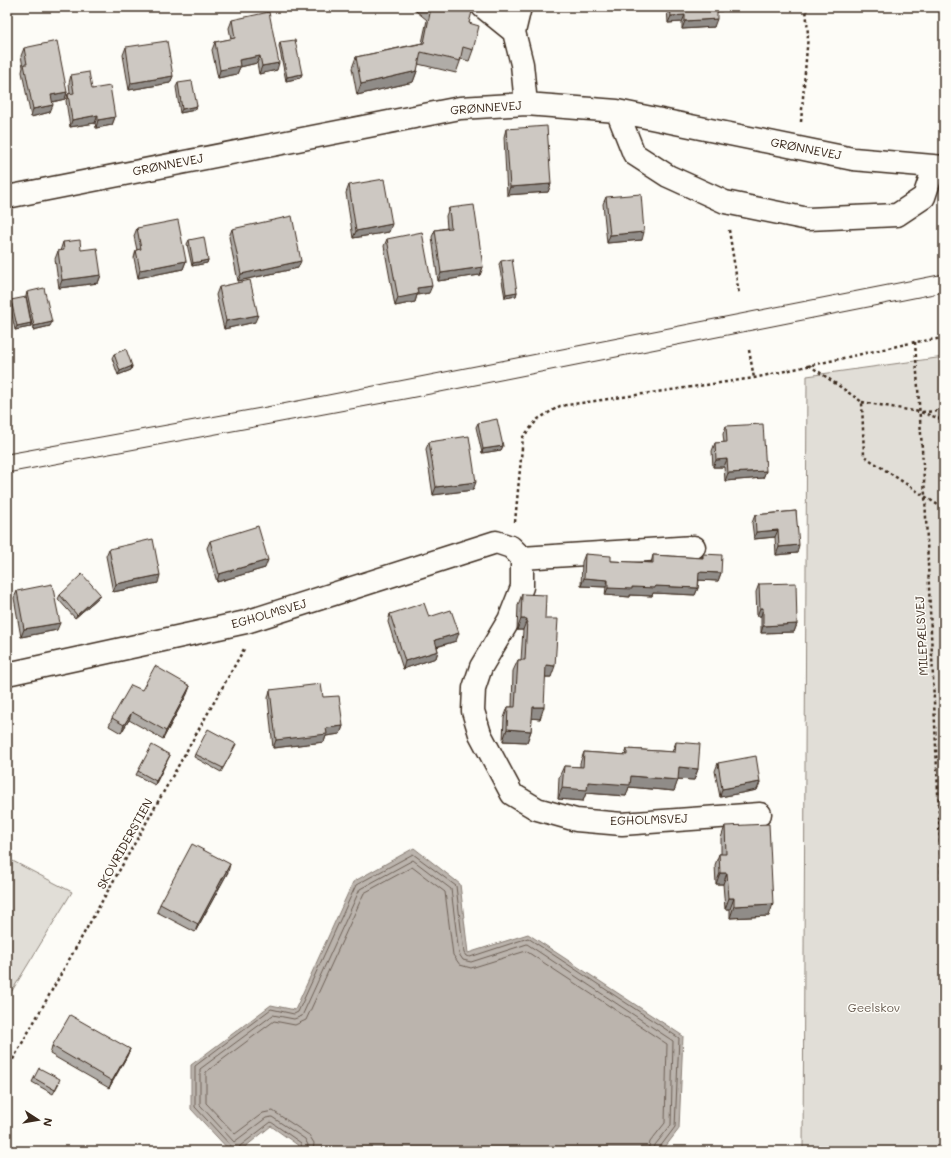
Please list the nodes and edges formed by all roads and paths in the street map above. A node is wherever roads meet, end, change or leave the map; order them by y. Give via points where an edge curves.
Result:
1 (483, 7) edge
2 (520, 7) edge
3 (806, 7) edge
4 (514, 32) junction
5 (526, 104) junction
6 (617, 111) junction
7 (799, 148) junction
8 (939, 167) edge
9 (7, 197) edge
10 (725, 202) junction
11 (739, 294) dead end
12 (944, 338) edge
13 (915, 342) junction
14 (749, 350) dead end
15 (809, 365) junction
16 (754, 378) junction
17 (862, 402) junction
18 (944, 411) edge
19 (920, 412) junction
20 (944, 420) edge
21 (925, 495) junction
22 (944, 509) edge
23 (694, 547) dead end
24 (516, 552) junction
25 (246, 622) junction
26 (7, 674) edge
27 (760, 814) dead end
28 (944, 930) edge
29 (7, 1070) edge

1 - 4 street
2 - 4 street
3 - 7 path via 808,36
4 - 5 street via 522,64
5 - 6 street, GRØNNEVEJ
5 - 9 street, GRØNNEVEJ via 460,108
6 - 7 street, GRØNNEVEJ
6 - 10 street via 634,154 668,176
7 - 8 street, GRØNNEVEJ via 853,158
8 - 10 street via 924,197 897,215 808,219
10 - 11 path
12 - 13 path
13 - 15 path
13 - 19 path, MILEPÆLSVEJ
14 - 16 path
15 - 16 path
15 - 17 path
16 - 24 path via 560,406 538,419 523,437
17 - 19 path
17 - 21 path via 864,456
18 - 19 path
19 - 20 path
19 - 21 path, MILEPÆLSVEJ
21 - 22 path
21 - 28 path, MILEPÆLSVEJ
23 - 24 street, EGHOLMSVEJ
24 - 25 street, EGHOLMSVEJ via 496,542
24 - 27 street, EGHOLMSVEJ via 522,587 509,620 481,667 474,688 473,711 480,734 512,794 537,809 576,820 622,824
25 - 26 street, EGHOLMSVEJ
25 - 29 path, SKOVRIDERSTIEN via 244,651

